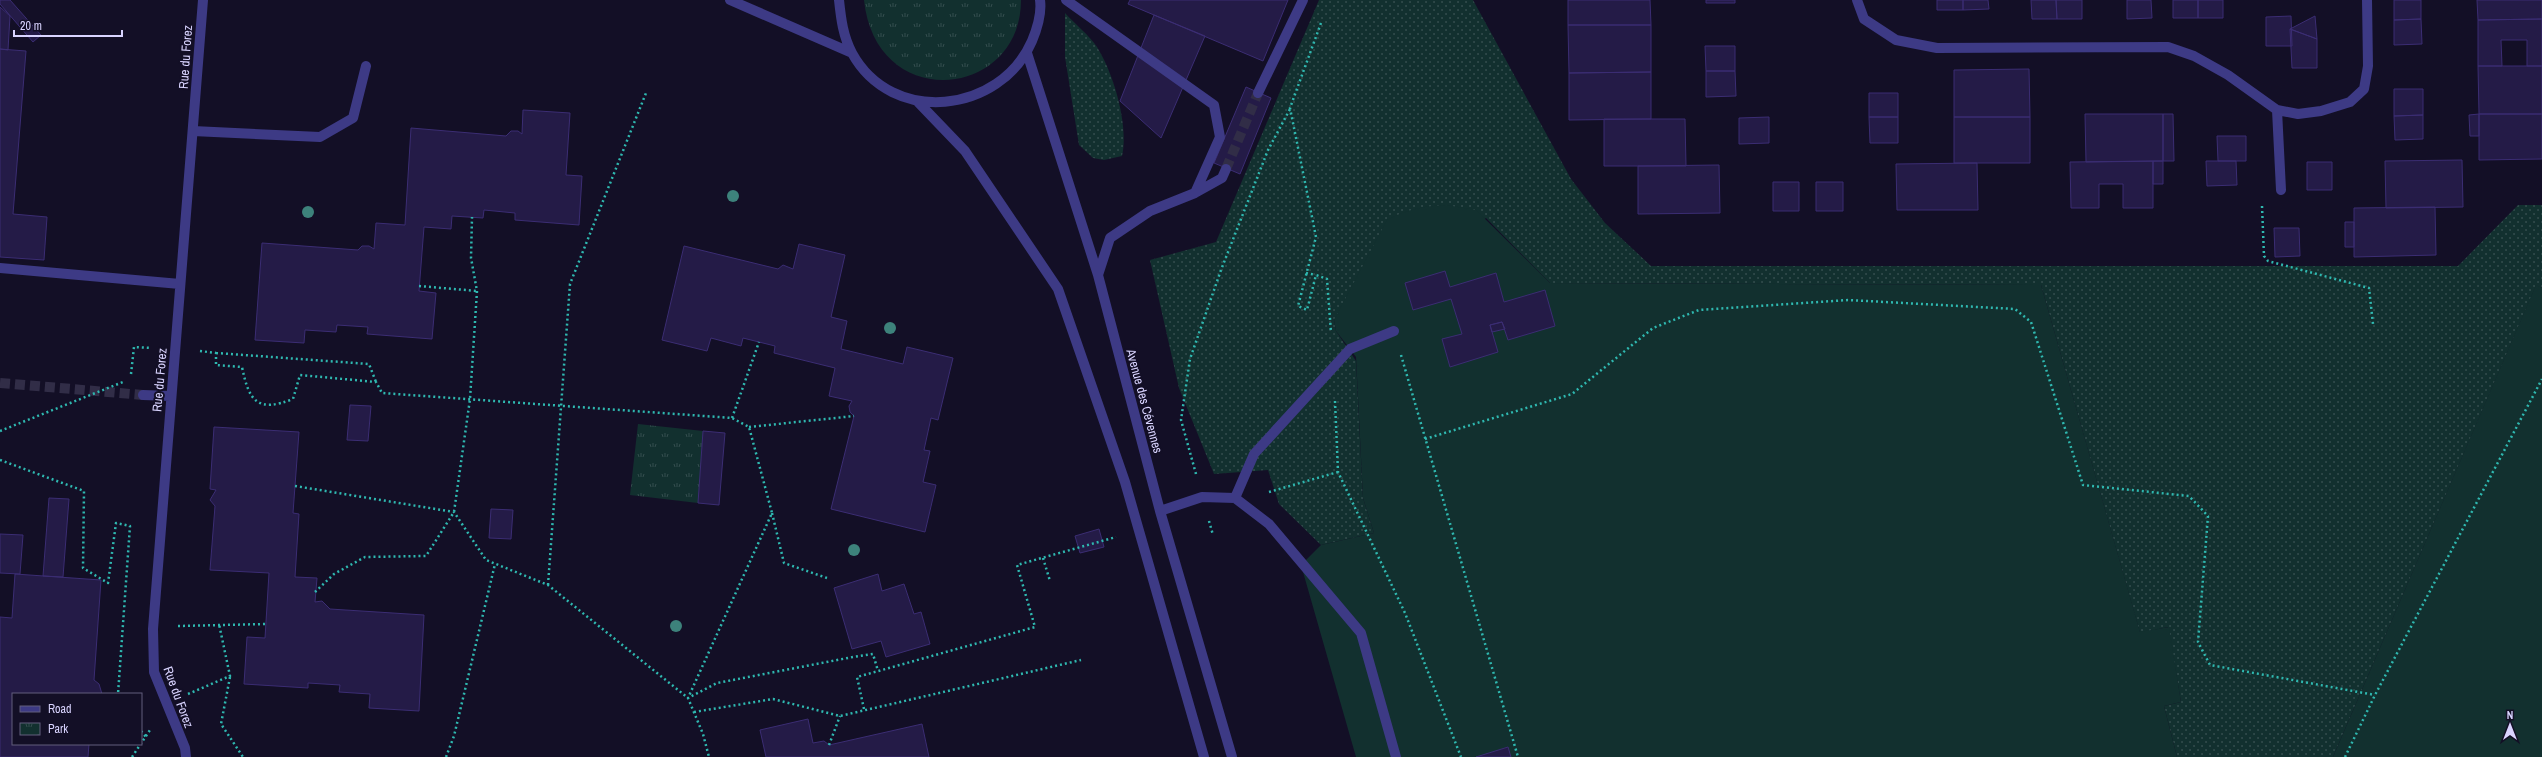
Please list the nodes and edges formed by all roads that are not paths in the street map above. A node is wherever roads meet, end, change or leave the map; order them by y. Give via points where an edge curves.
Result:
1 (203, 0) edge
2 (730, 0) edge
3 (839, 0) edge
4 (1040, 0) edge
5 (1066, 0) edge
6 (1303, 0) edge
7 (1857, 0) edge
8 (2367, 0) edge
9 (852, 53) junction
10 (1027, 53) junction
11 (366, 66) dead end
12 (1258, 93) tunnel mouth
13 (917, 101) junction
14 (2277, 110) junction
15 (193, 131) junction
16 (1226, 169) tunnel mouth
17 (2281, 190) road end
18 (1195, 193) junction
19 (0, 268) edge
20 (1098, 275) junction
21 (180, 284) junction
22 (1394, 331) road end
23 (144, 395) tunnel mouth
24 (170, 396) junction
25 (1235, 498) junction
26 (1160, 511) junction
27 (186, 757) edge
28 (1204, 757) edge
29 (1232, 757) edge
30 (1396, 757) edge

1 - 15 street, Rue du Forez
2 - 9 street
3 - 9 street via 841,26
4 - 10 street via 1037,30
5 - 18 street via 1214,105 1220,137
6 - 12 street
7 - 14 street via 1860,22 1896,40 1937,48 2168,47 2194,56 2228,75
8 - 14 street via 2368,66 2364,89 2350,102 2321,111 2298,114
9 - 13 street via 864,69 880,83 898,94
10 - 13 street via 1007,78 980,95 949,102
10 - 20 street, Avenue des Cévennes
11 - 15 street via 353,118 320,137
13 - 28 street via 965,151 1058,289 1125,482
14 - 17 street
15 - 21 street, Rue du Forez
16 - 18 street via 1222,178
18 - 20 street via 1150,211 1110,238
19 - 21 street
20 - 26 street, Avenue des Cévennes
21 - 24 street, Rue du Forez
22 - 25 street via 1350,349 1254,454
23 - 24 street
24 - 27 street, Rue du Forez via 153,628 154,672
25 - 26 street via 1202,497
25 - 30 street via 1269,524 1361,633
26 - 29 street, Avenue des Cévennes

